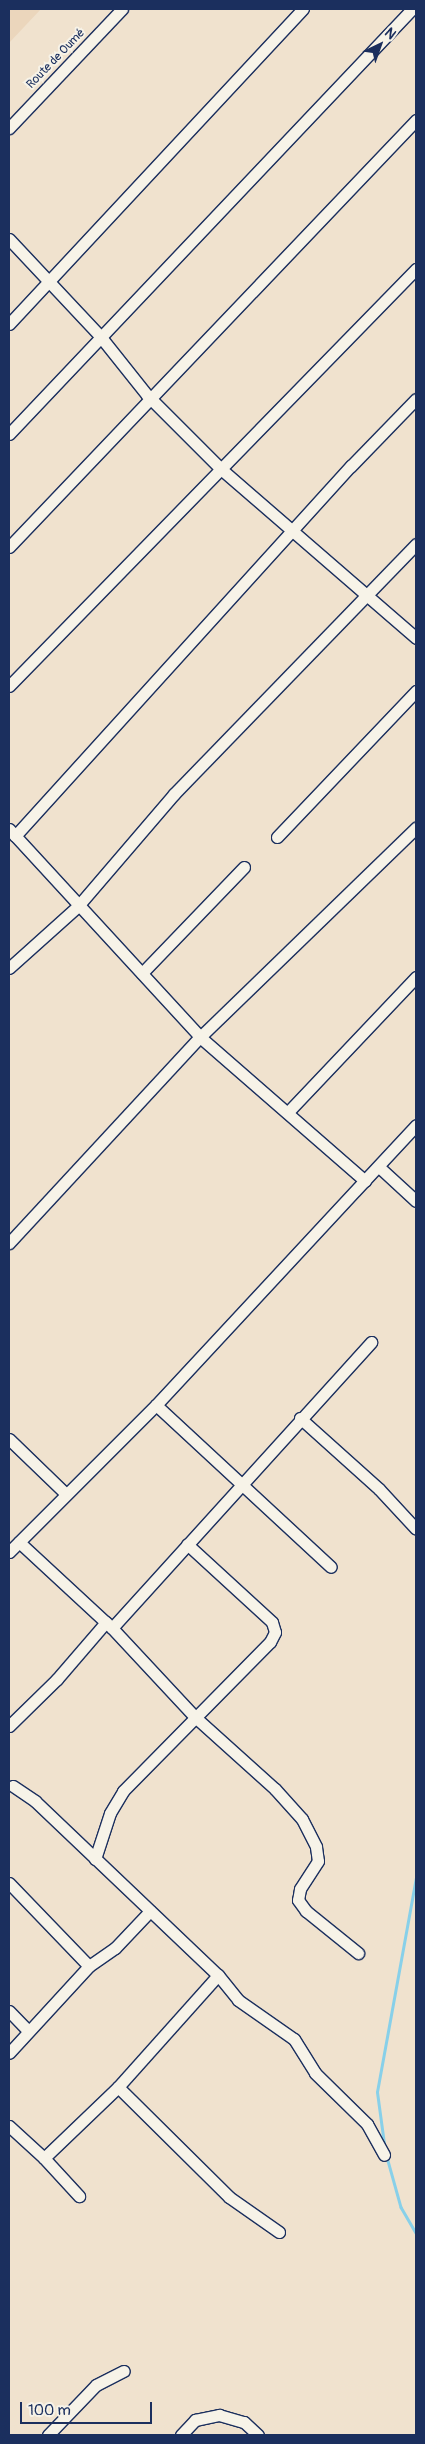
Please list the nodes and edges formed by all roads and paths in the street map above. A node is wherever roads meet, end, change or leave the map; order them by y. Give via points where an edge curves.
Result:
1 (122, 9) edge
2 (303, 9) edge
3 (412, 11) edge
4 (416, 120) edge
5 (9, 128) edge
6 (9, 239) edge
7 (416, 269) edge
8 (50, 281) junction
9 (9, 324) edge
10 (100, 336) junction
11 (150, 397) junction
12 (416, 399) edge
13 (9, 434) edge
14 (221, 469) junction
15 (292, 532) junction
16 (416, 544) edge
17 (9, 547) edge
18 (365, 594) junction
19 (416, 638) edge
20 (9, 686) edge
21 (416, 691) edge
22 (416, 828) edge
23 (12, 832) edge
24 (277, 837) dead end
25 (244, 867) dead end
26 (78, 906) junction
27 (9, 968) edge
28 (142, 973) junction
29 (416, 977) edge
30 (200, 1037) junction
31 (288, 1112) junction
32 (416, 1125) edge
33 (379, 1167) junction
34 (365, 1181) junction
35 (416, 1200) edge
36 (9, 1243) edge
37 (371, 1342) dead end
38 (156, 1405) junction
39 (300, 1418) junction
40 (9, 1439) edge
41 (241, 1484) junction
42 (66, 1494) junction
43 (416, 1529) edge
44 (19, 1542) junction
45 (187, 1544) junction
46 (9, 1552) edge
47 (331, 1567) dead end
48 (109, 1625) junction
49 (195, 1716) junction
50 (9, 1726) edge
51 (13, 1786) dead end
52 (95, 1859) junction
53 (9, 1882) edge
54 (150, 1911) junction
55 (358, 1953) dead end
56 (89, 1966) junction
57 (218, 1975) junction
58 (9, 2011) edge
59 (28, 2031) junction
60 (9, 2053) edge
61 (118, 2087) junction
62 (9, 2126) edge
63 (384, 2155) dead end
64 (44, 2158) junction
65 (79, 2196) dead end
66 (279, 2232) dead end
67 (124, 2371) dead end
68 (48, 2435) edge
69 (181, 2435) edge
70 (258, 2435) edge

1 - 5 street, Route de Oumé
2 - 8 street
3 - 10 street
4 - 11 street
6 - 8 street
7 - 14 street
8 - 9 street
8 - 10 street
10 - 11 street
10 - 13 street
11 - 14 street
11 - 17 street
12 - 15 street
14 - 15 street
14 - 20 street
15 - 18 street
15 - 23 street
16 - 18 street
18 - 19 street
18 - 26 street via 174,794
21 - 24 street
22 - 30 street
23 - 26 street
25 - 28 street
26 - 27 street
26 - 28 street
28 - 30 street
29 - 31 street
30 - 31 street
30 - 36 street
31 - 34 street
32 - 33 street
33 - 34 street
33 - 35 street
34 - 38 street
37 - 39 street
38 - 41 street
38 - 42 street
39 - 41 street
39 - 43 street via 378,1489
40 - 42 street
41 - 45 street
41 - 47 street
42 - 44 street
44 - 46 street
44 - 48 street
45 - 48 street
45 - 49 street via 272,1622 275,1632 270,1642
48 - 49 street
48 - 50 street
49 - 52 street via 123,1791 110,1813
49 - 55 street via 275,1789 302,1819 316,1847 318,1861 300,1889 298,1900 306,1911
51 - 52 street via 35,1801
52 - 54 street
53 - 56 street
54 - 56 street via 115,1948
54 - 57 street
56 - 59 street
57 - 61 street
57 - 63 street via 238,2000 294,2039 314,2073 367,2124
58 - 59 street
59 - 60 street
61 - 64 street
61 - 66 street via 229,2197
62 - 64 street
64 - 65 street
67 - 68 street via 96,2385
69 - 70 street via 195,2420 218,2415 244,2422

